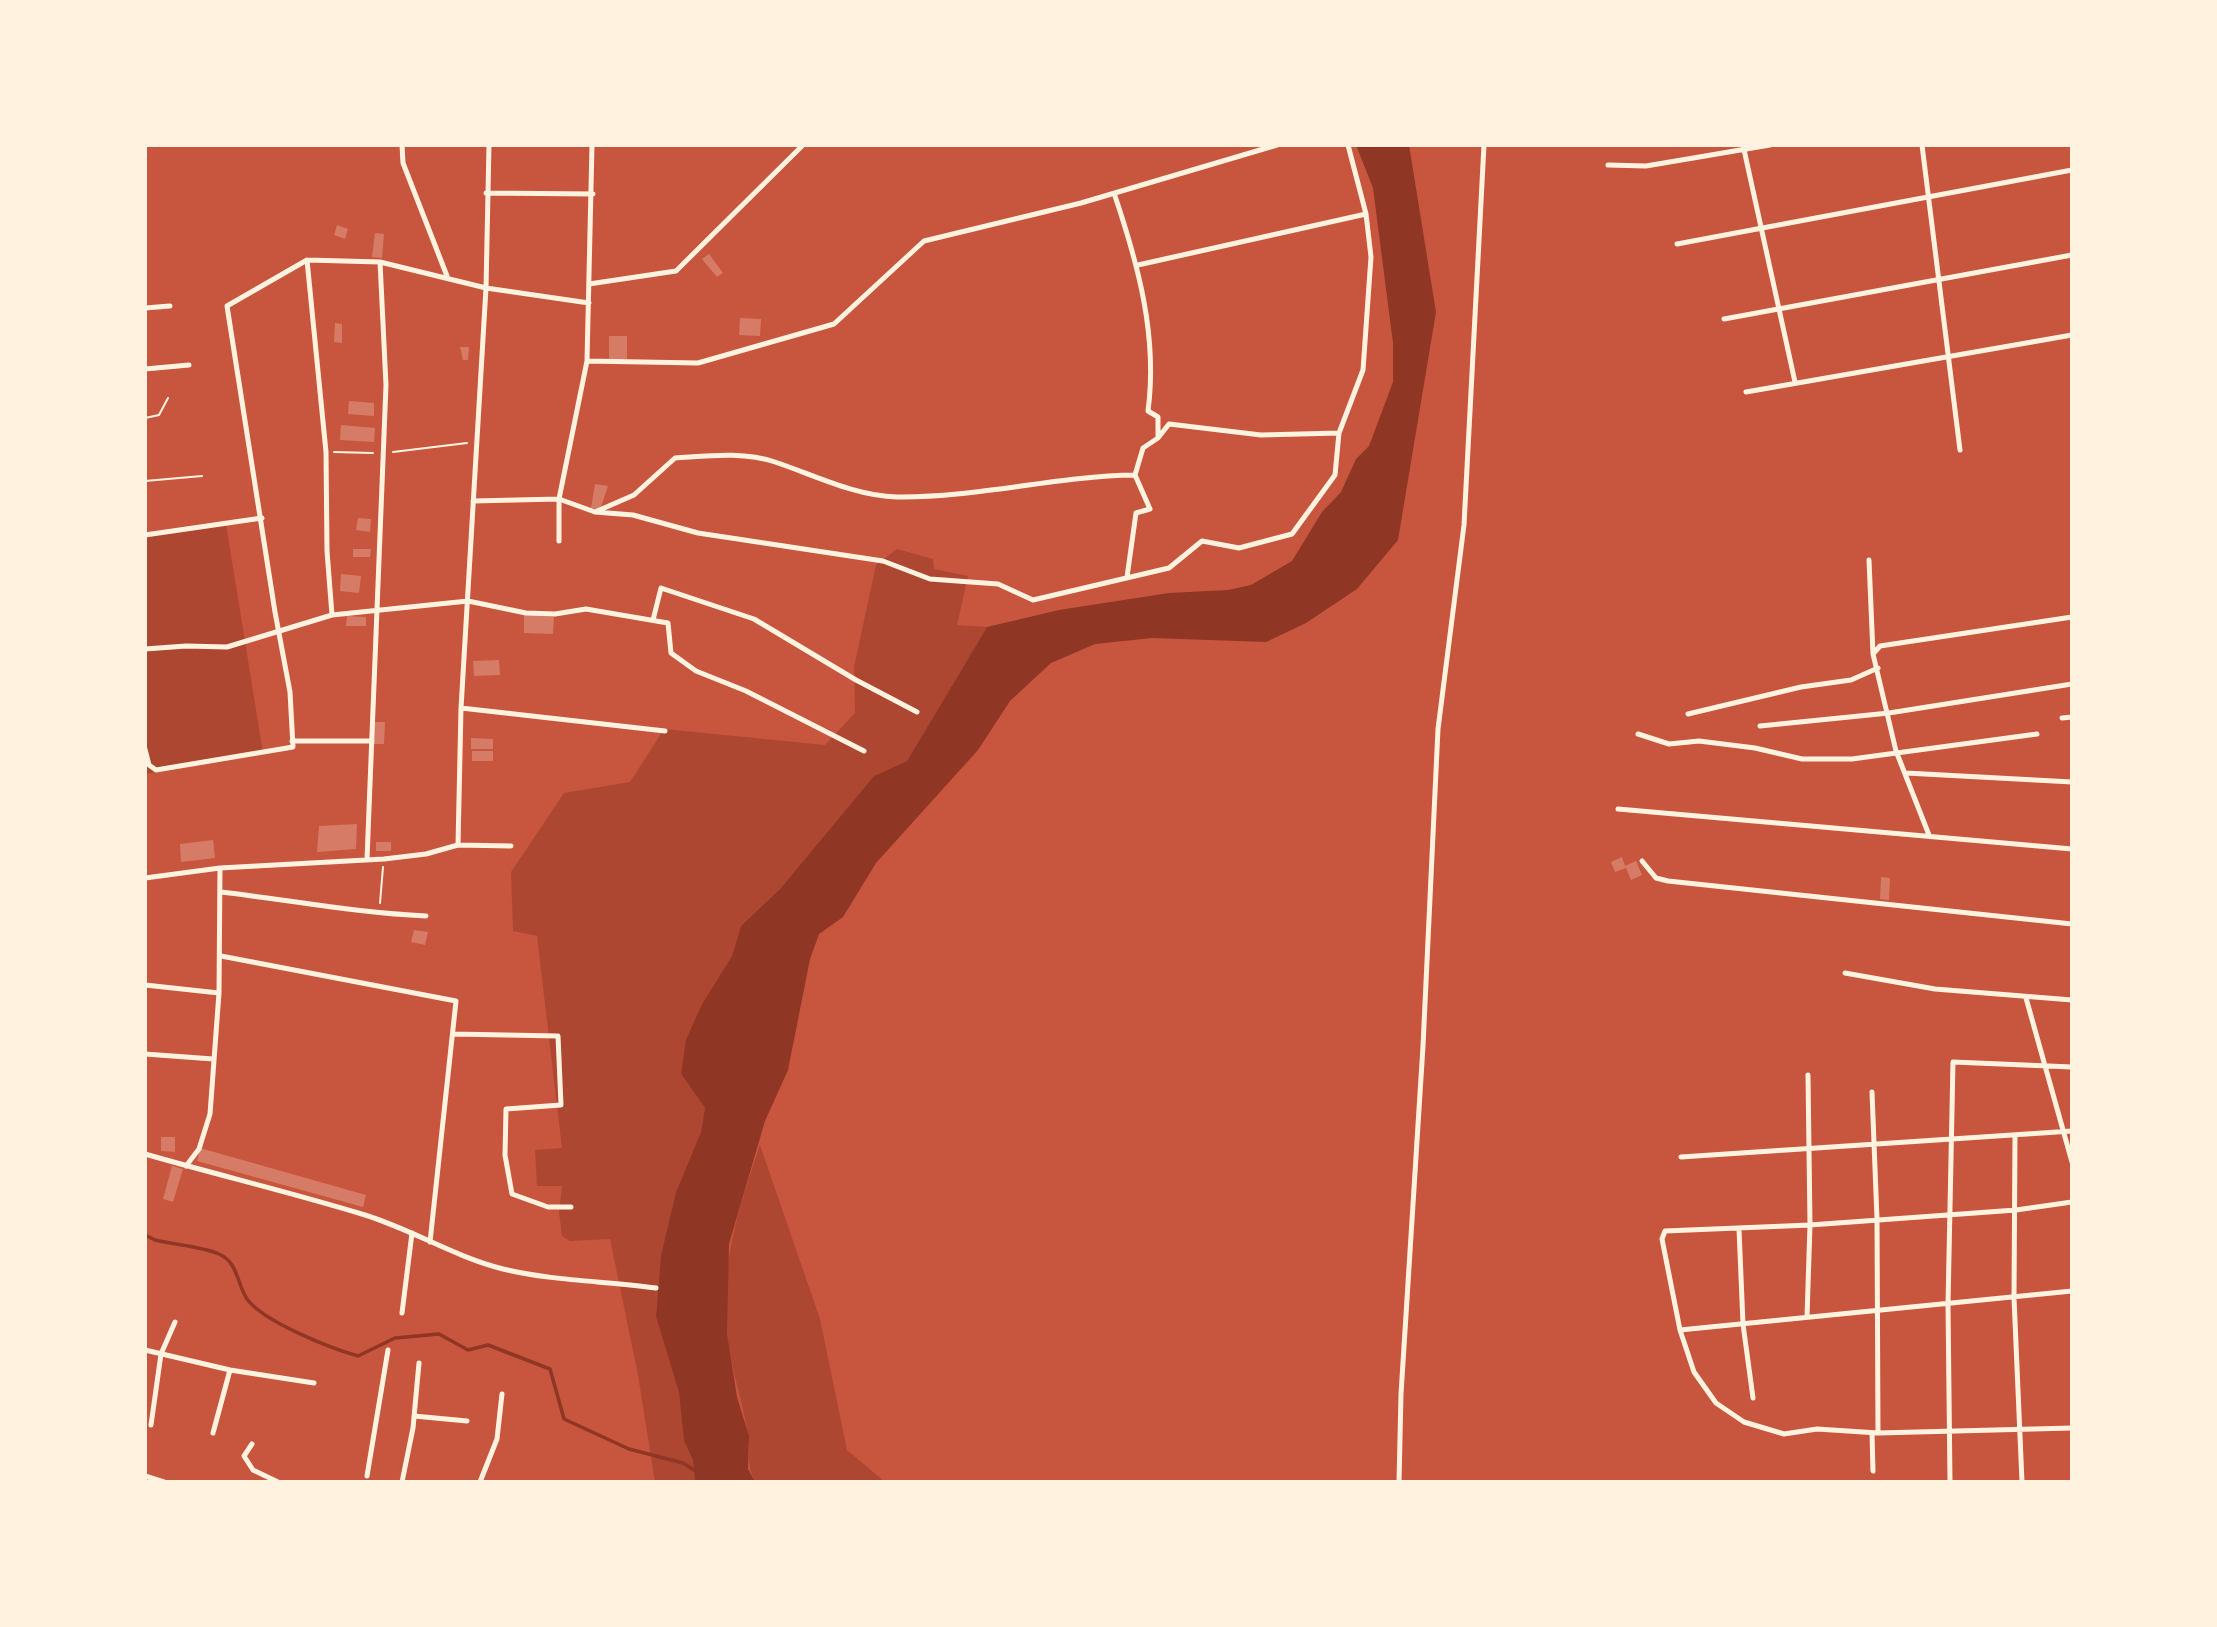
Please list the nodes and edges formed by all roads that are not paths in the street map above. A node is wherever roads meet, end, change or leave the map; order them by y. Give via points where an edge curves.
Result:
1 (402, 145) edge
2 (489, 145) edge
3 (592, 145) edge
4 (790, 145) edge
5 (803, 145) edge
6 (1277, 145) edge
7 (1348, 145) edge
8 (1485, 145) edge
9 (1770, 145) edge
10 (1922, 145) edge
11 (1743, 148) edge
12 (797, 151) junction
13 (1608, 165) dead end
14 (2072, 170) edge
15 (486, 193) junction
16 (1114, 193) junction
17 (593, 194) junction
18 (1927, 198) junction
19 (1366, 214) junction
20 (1762, 227) junction
21 (1677, 244) dead end
22 (2072, 255) edge
23 (307, 260) junction
24 (380, 262) junction
25 (1138, 265) junction
26 (447, 276) junction
27 (1938, 278) junction
28 (589, 284) junction
29 (486, 288) junction
30 (589, 303) junction
31 (170, 306) dead end
32 (145, 308) edge
33 (1780, 308) junction
34 (1724, 319) dead end
35 (2072, 335) edge
36 (1948, 356) junction
37 (587, 361) junction
38 (190, 365) dead end
39 (145, 369) edge
40 (1795, 382) junction
41 (1746, 392) dead end
42 (1339, 433) junction
43 (1158, 438) junction
44 (1960, 450) dead end
45 (1135, 475) junction
46 (559, 499) junction
47 (473, 501) junction
48 (595, 512) junction
49 (262, 518) junction
50 (145, 535) edge
51 (559, 541) dead end
52 (1869, 560) dead end
53 (1127, 577) junction
54 (468, 601) junction
55 (377, 612) junction
56 (332, 615) junction
57 (2072, 617) edge
58 (653, 621) junction
59 (279, 633) junction
60 (145, 649) edge
61 (1873, 654) junction
62 (1878, 668) junction
63 (2072, 684) edge
64 (461, 708) junction
65 (917, 712) dead end
66 (1889, 713) junction
67 (1688, 714) dead end
68 (2072, 717) edge
69 (2062, 718) dead end
70 (1760, 726) dead end
71 (665, 732) dead end
72 (1638, 734) dead end
73 (2037, 734) dead end
74 (292, 741) junction
75 (372, 741) junction
76 (145, 749) edge
77 (864, 751) dead end
78 (1896, 751) junction
79 (1906, 773) junction
80 (2072, 782) edge
81 (1618, 809) dead end
82 (1929, 835) junction
83 (458, 845) junction
84 (511, 846) dead end
85 (2072, 849) edge
86 (367, 859) junction
87 (1642, 861) dead end
88 (220, 868) junction
89 (145, 878) edge
90 (221, 892) junction
91 (426, 916) dead end
92 (2072, 924) edge
93 (221, 956) junction
94 (1845, 973) dead end
95 (145, 985) edge
96 (219, 993) junction
97 (2026, 998) junction
98 (2072, 1000) edge
99 (453, 1034) junction
100 (145, 1054) edge
101 (213, 1059) junction
102 (2072, 1067) edge
103 (2043, 1068) junction
104 (1808, 1074) dead end
105 (1872, 1092) dead end
106 (2063, 1131) junction
107 (2072, 1131) edge
108 (2015, 1135) junction
109 (1953, 1137) junction
110 (1873, 1144) junction
111 (1808, 1148) junction
112 (145, 1154) edge
113 (1681, 1157) dead end
114 (2072, 1162) edge
115 (186, 1166) junction
116 (2072, 1202) edge
117 (571, 1208) dead end
118 (2016, 1210) junction
119 (1951, 1213) junction
120 (1877, 1219) junction
121 (1810, 1225) junction
122 (1739, 1229) junction
123 (412, 1233) junction
124 (430, 1242) junction
125 (656, 1288) dead end
126 (2072, 1290) edge
127 (2014, 1298) junction
128 (1948, 1304) junction
129 (1877, 1310) junction
130 (402, 1313) dead end
131 (1807, 1317) junction
132 (175, 1322) dead end
133 (1743, 1324) junction
134 (1681, 1330) junction
135 (145, 1350) edge
136 (388, 1350) dead end
137 (161, 1354) junction
138 (419, 1363) dead end
139 (230, 1370) junction
140 (314, 1383) dead end
141 (502, 1394) dead end
142 (1753, 1398) dead end
143 (414, 1416) junction
144 (467, 1421) dead end
145 (151, 1425) dead end
146 (2072, 1428) edge
147 (2019, 1430) junction
148 (1950, 1431) junction
149 (213, 1433) dead end
150 (1875, 1433) junction
151 (252, 1444) dead end
152 (1873, 1471) dead end
153 (145, 1476) edge
154 (367, 1476) dead end
155 (164, 1482) edge
156 (278, 1482) edge
157 (402, 1482) edge
158 (480, 1482) edge
159 (1399, 1482) edge
160 (1950, 1482) edge
161 (2022, 1482) edge

1 - 26 street via 403,163
2 - 15 street
3 - 17 street
4 - 12 street
5 - 12 street
6 - 16 street
7 - 19 street
8 - 159 street via 1464,524 1438,729
9 - 11 street
10 - 18 street
11 - 13 street via 1646,166
11 - 20 street
12 - 28 street via 676,271
14 - 18 street
15 - 17 street
15 - 29 street
16 - 25 street
16 - 37 street via 924,241 834,324 698,363
17 - 28 street
18 - 20 street
18 - 27 street
19 - 25 street
19 - 42 street via 1371,257 1363,370
20 - 21 street
20 - 33 street
22 - 27 street
23 - 24 street
23 - 49 street via 227,306
23 - 56 street via 326,452
24 - 26 street
24 - 55 street via 386,386
25 - 43 street via 1153,376 1148,411 1158,417
26 - 29 street
27 - 33 street
27 - 36 street
28 - 30 street
29 - 30 street
29 - 47 street
30 - 37 street
31 - 32 street
33 - 34 street
33 - 40 street
35 - 36 street
36 - 40 street
36 - 44 street
37 - 46 street
38 - 39 street
40 - 41 street
42 - 43 street via 1261,435 1169,424
42 - 53 street via 1335,475 1292,534 1239,548 1202,541 1169,568
43 - 45 street via 1143,448
45 - 48 street via 1092,475 963,494 894,497 822,481 773,461 736,455 675,458 634,495
45 - 53 street via 1150,509 1136,513
46 - 47 street
46 - 48 street
46 - 51 street
47 - 54 street
48 - 53 street via 883,561 930,579 998,584 1033,600
49 - 50 street
49 - 59 street
52 - 61 street
54 - 55 street
54 - 58 street via 526,613 586,609
54 - 64 street
55 - 56 street
55 - 75 street
56 - 59 street
57 - 61 street via 1880,646
58 - 65 street via 661,587 742,615
58 - 77 street via 668,624 671,653 696,671
59 - 60 street via 227,647
59 - 74 street via 290,692
61 - 62 street
62 - 66 street
62 - 67 street via 1851,680
63 - 66 street
64 - 71 street
64 - 83 street
66 - 70 street
66 - 78 street
68 - 69 street
72 - 78 street via 1669,744 1699,741 1802,759 1852,759
73 - 78 street
74 - 75 street
74 - 76 street via 291,749 156,769 149,765
75 - 86 street
78 - 79 street
79 - 80 street
79 - 82 street
81 - 82 street
82 - 85 street
83 - 84 street
83 - 86 street via 426,854
86 - 88 street
87 - 92 street via 1656,878
88 - 89 street
88 - 90 street
90 - 91 street
90 - 93 street
93 - 96 street
93 - 99 street via 454,1000
94 - 97 street via 1935,989
95 - 96 street
96 - 101 street
97 - 98 street
97 - 103 street
99 - 117 street via 558,1036 561,1105 506,1109 505,1155 512,1194 548,1207
99 - 124 street
100 - 101 street
101 - 115 street via 210,1116 199,1149
102 - 103 street
103 - 106 street
103 - 109 street via 1954,1062
104 - 111 street
105 - 110 street
106 - 107 street
106 - 108 street
106 - 114 street
108 - 109 street
108 - 118 street
109 - 110 street
109 - 119 street
110 - 111 street
110 - 120 street
111 - 113 street
111 - 121 street
112 - 115 street
115 - 123 street via 367,1216
116 - 118 street
118 - 119 street
118 - 127 street
119 - 120 street
119 - 128 street
120 - 121 street
120 - 129 street
121 - 122 street
121 - 131 street
122 - 133 street
122 - 134 street via 1665,1231 1662,1239
123 - 124 street
123 - 130 street
124 - 125 street via 507,1270
126 - 127 street
127 - 128 street
127 - 147 street
128 - 129 street
128 - 148 street
129 - 131 street
129 - 150 street
131 - 133 street
132 - 137 street
133 - 134 street
133 - 142 street
134 - 150 street via 1694,1372 1716,1404 1744,1422 1784,1434 1817,1429
135 - 137 street
136 - 154 street
137 - 139 street
137 - 145 street
138 - 143 street
139 - 140 street
139 - 149 street
141 - 158 street via 497,1439
143 - 144 street
143 - 157 street
146 - 147 street
147 - 148 street
147 - 161 street
148 - 150 street
148 - 160 street
150 - 152 street
151 - 156 street via 244,1456 249,1466
153 - 155 street

